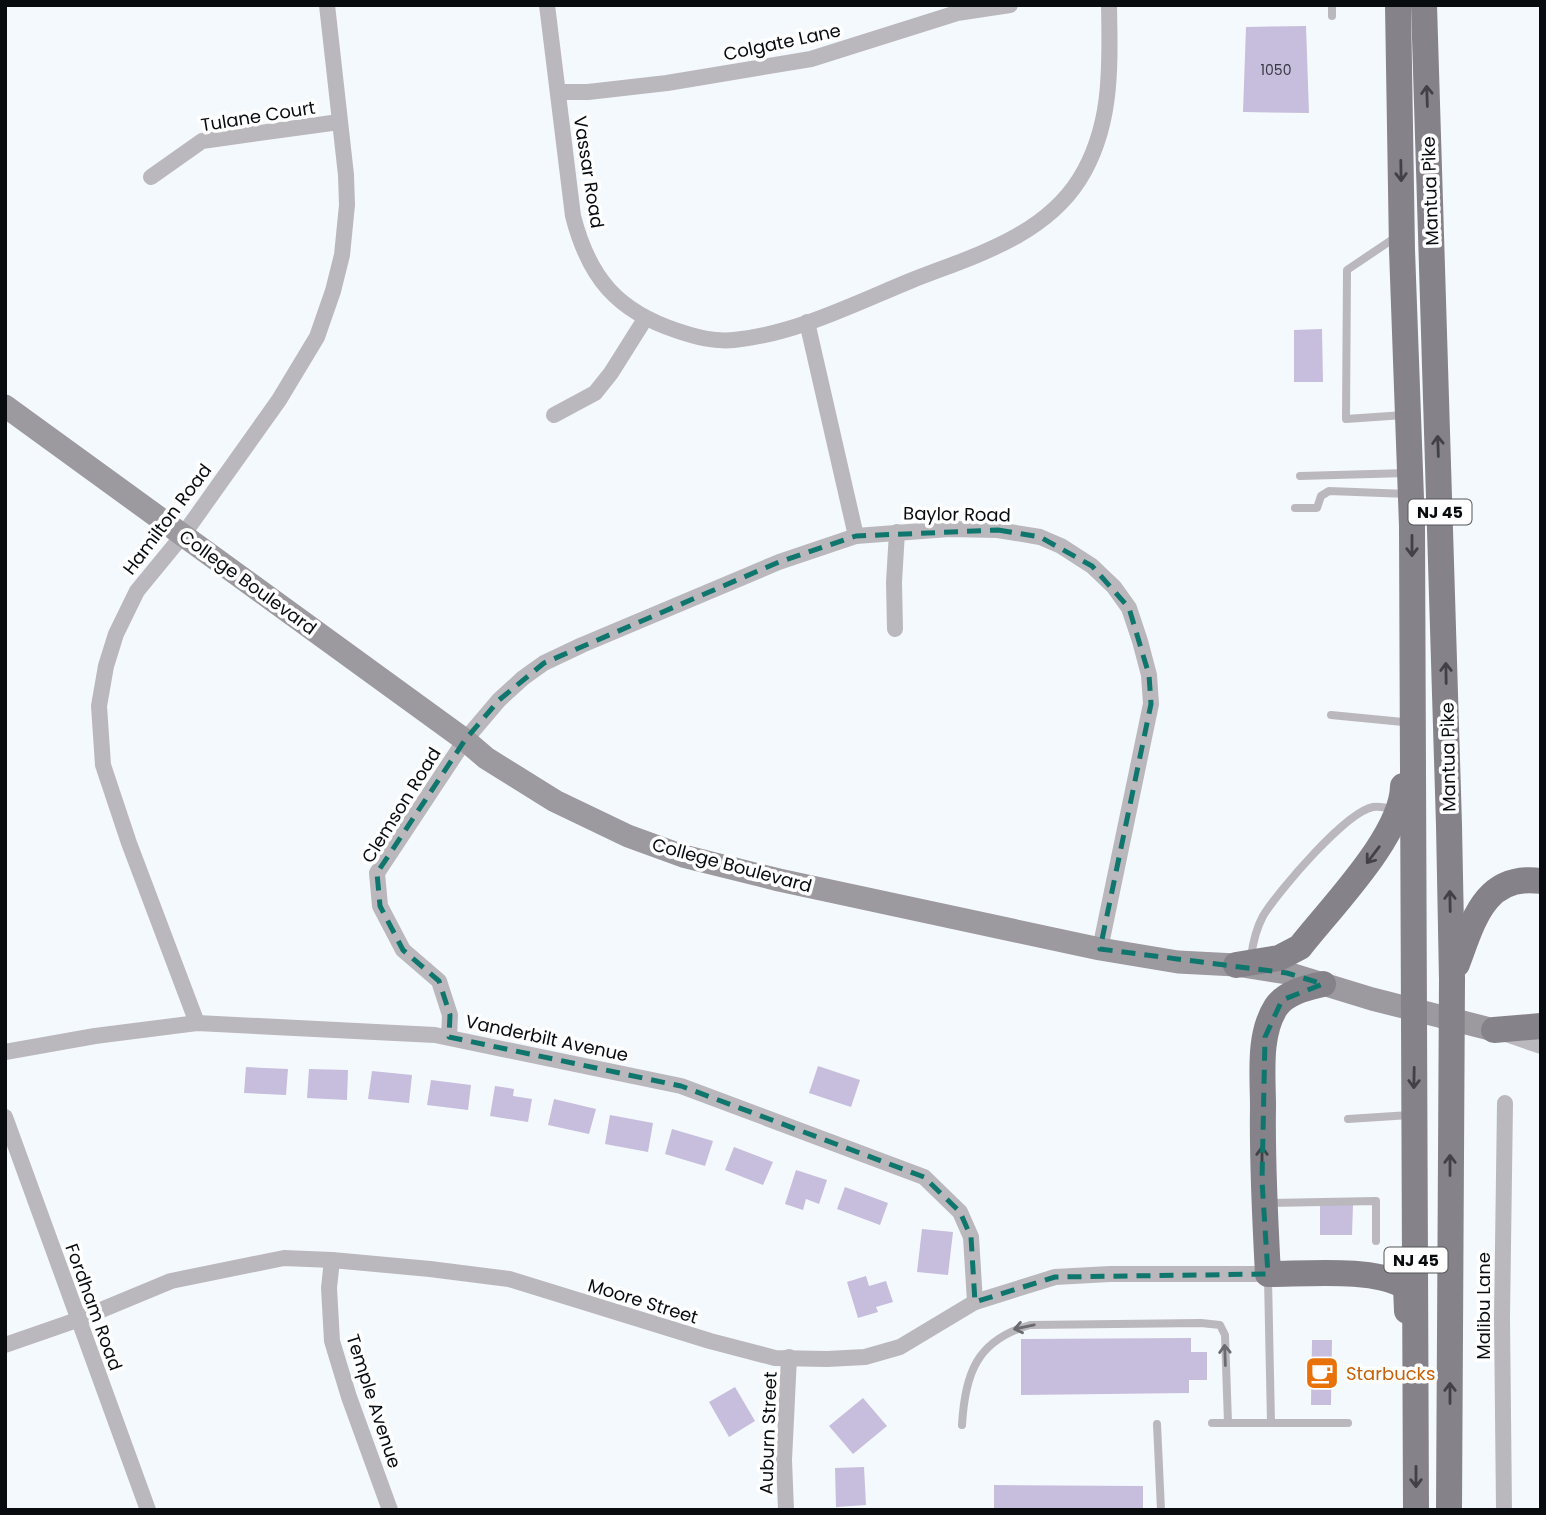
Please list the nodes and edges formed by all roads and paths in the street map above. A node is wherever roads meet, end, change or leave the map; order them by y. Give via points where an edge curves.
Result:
1 (327, 5) edge
2 (547, 5) edge
3 (1010, 5) edge
4 (1109, 5) edge
5 (1332, 5) edge
6 (1398, 5) edge
7 (1424, 5) edge
8 (1332, 16) dead end
9 (558, 92) junction
10 (339, 122) junction
11 (151, 177) dead end
12 (1402, 233) junction
13 (645, 319) junction
14 (807, 322) junction
15 (554, 415) dead end
16 (1408, 415) junction
17 (9, 416) edge
18 (1300, 476) dead end
19 (1411, 484) junction
20 (1295, 508) dead end
21 (897, 532) junction
22 (183, 535) junction
23 (856, 536) junction
24 (895, 629) dead end
25 (1412, 674) junction
26 (1331, 715) dead end
27 (1404, 722) junction
28 (466, 740) junction
29 (1397, 811) junction
30 (1541, 881) edge
31 (1100, 949) junction
32 (1243, 964) junction
33 (1294, 964) junction
34 (1451, 979) junction
35 (1324, 984) junction
36 (1415, 1010) junction
37 (1450, 1018) junction
38 (197, 1023) junction
39 (1541, 1026) edge
40 (1494, 1030) junction
41 (449, 1037) junction
42 (1541, 1046) edge
43 (5, 1052) edge
44 (1505, 1103) dead end
45 (5, 1117) edge
46 (1348, 1119) dead end
47 (1413, 1126) junction
48 (1264, 1203) junction
49 (1376, 1241) dead end
50 (332, 1260) junction
51 (1268, 1274) junction
52 (1369, 1275) junction
53 (975, 1301) junction
54 (77, 1320) junction
55 (5, 1345) edge
56 (789, 1357) junction
57 (1212, 1423) dead end
58 (1228, 1423) junction
59 (1271, 1423) junction
60 (1348, 1423) dead end
61 (1416, 1423) junction
62 (1157, 1424) dead end
63 (962, 1425) dead end
64 (149, 1510) edge
65 (390, 1510) edge
66 (786, 1510) edge
67 (1161, 1510) edge
68 (1416, 1510) edge
69 (1449, 1510) edge
70 (1504, 1510) edge

1 - 10 street, Hamilton Road
2 - 9 street, Vassar Road
3 - 9 street, Colgate Lane via 957,13 811,59 667,83
4 - 14 street, Vassar Road via 1107,109 1096,150 1055,209 1028,231
5 - 8 lane
6 -> 12 main road, Mantua Pike / NJ 45
34 -> 7 main road, Mantua Pike / NJ 45
9 - 13 street, Vassar Road via 578,236 608,290
10 - 11 street, Tulane Court via 202,141
10 - 22 street, Hamilton Road via 347,225 333,291 317,337 279,400
12 - 16 main road, Mantua Pike / NJ 45
12 - 16 lane via 1347,270 1346,419
13 - 14 street, Vassar Road via 703,339 732,340
13 - 15 street via 595,393
14 - 23 street
16 - 19 main road, Mantua Pike / NJ 45
17 - 22 street, College Boulevard
18 - 19 lane
19 - 20 lane via 1329,491 1321,496 1317,508
19 -> 25 main road, Mantua Pike / NJ 45
21 - 23 street, Baylor Road
21 - 24 street
21 - 31 street, Baylor Road via 998,530 1040,537 1092,566 1129,608 1149,674 1151,704
22 - 28 street, College Boulevard
22 - 38 street, Hamilton Road via 137,591 116,634 99,706 103,765
23 - 28 street, Baylor Road via 779,562 544,663 499,700
25 - 27 main road via 1404,688
25 - 36 main road, Mantua Pike / NJ 45
26 - 27 lane
27 - 29 main road via 1403,796
28 - 31 street, College Boulevard via 486,758 555,801 683,856
28 - 41 street, Clemson Road via 377,873 380,906 403,950 439,981 450,1015
29 - 32 lane via 1372,807 1332,834 1264,915
29 -> 33 main road via 1382,842 1300,947
30 - 34 main road via 1518,880 1484,901
31 - 32 street, College Boulevard via 1178,962
32 - 33 main road via 1279,958
33 - 35 street
34 - 37 main road, Mantua Pike / NJ 45
35 - 36 street
48 -> 35 main road via 1265,1037 1282,1000 1301,989
36 - 37 street
36 -> 47 main road, Mantua Pike / NJ 45
37 - 40 street
69 -> 37 main road, Mantua Pike / NJ 45
38 - 41 street, Vanderbilt Avenue
38 - 43 street, Vanderbilt Avenue
39 - 40 main road
40 - 42 street
41 - 53 street, Vanderbilt Avenue via 681,1086 924,1177 960,1212 971,1237
44 - 70 street, Malibu Lane
45 - 54 street, Fordham Road
46 - 47 lane
47 - 52 main road via 1403,1252 1394,1264
47 - 61 main road, Mantua Pike / NJ 45
48 - 49 lane via 1376,1201
48 - 51 main road
50 - 54 street, Moore Street via 284,1258 171,1281
50 - 56 street, Moore Street via 509,1279 710,1341
50 - 65 street, Temple Avenue via 332,1341
51 - 52 main road
51 - 53 street, Moore Street via 1055,1277
51 - 59 lane
52 - 61 main road via 1406,1287 1408,1411
53 - 56 street, Moore Street via 900,1347 865,1357
54 - 55 street, Moore Street
54 - 64 street, Fordham Road
56 - 66 street, Auburn Street
57 - 58 lane
58 - 59 lane
58 -> 63 lane via 1225,1335 1220,1325 1201,1323 1030,1325 1011,1330 992,1342 976,1361 966,1388
59 - 60 lane
61 -> 68 main road, Mantua Pike / NJ 45
62 - 67 lane

